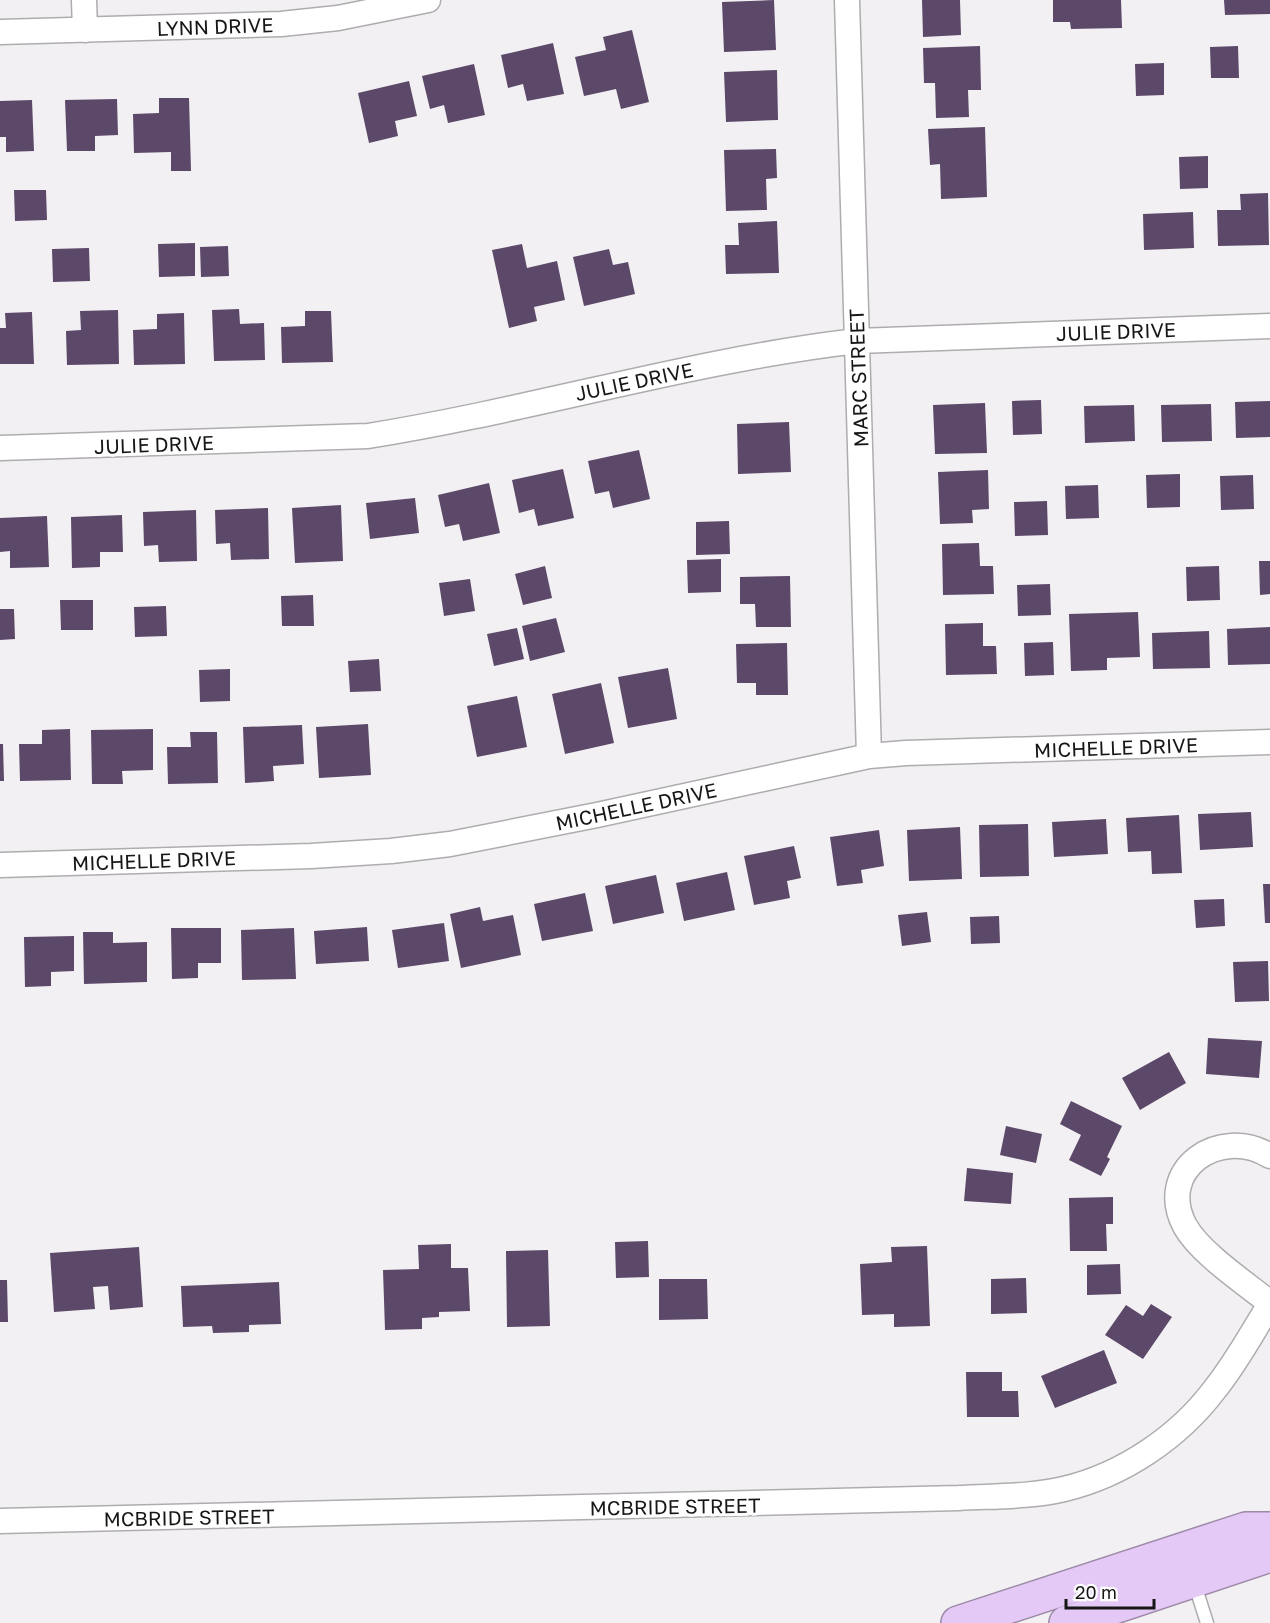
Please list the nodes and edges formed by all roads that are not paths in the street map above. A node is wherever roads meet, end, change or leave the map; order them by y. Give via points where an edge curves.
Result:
1 (84, 0) edge
2 (428, 0) edge
3 (847, 0) edge
4 (85, 30) junction
5 (0, 32) edge
6 (1270, 326) edge
7 (857, 340) junction
8 (0, 448) edge
9 (1270, 742) edge
10 (868, 756) junction
11 (0, 864) edge
12 (1270, 1156) edge
13 (1270, 1304) edge
14 (0, 1521) edge
15 (1270, 1529) edge
16 (1270, 1555) edge
17 (1194, 1580) junction
18 (958, 1623) edge
19 (1066, 1623) edge
20 (1207, 1623) edge

1 - 4 street
2 - 4 street, LYNN DRIVE via 338,18 281,24
3 - 7 street, MARC STREET
4 - 5 street, LYNN DRIVE
6 - 7 street, JULIE DRIVE
7 - 8 street, JULIE DRIVE via 738,358 428,427 368,436
7 - 10 street, MARC STREET
9 - 10 street, MICHELLE DRIVE
10 - 11 street, MICHELLE DRIVE via 450,844 311,856
12 - 13 street via 1252,1148 1227,1145 1210,1149 1192,1162 1178,1196 1184,1224 1194,1240
13 - 14 street, MCBRIDE STREET via 1214,1391 1166,1439 1100,1477 1064,1488 959,1498
15 - 18 highway via 1246,1529
16 - 17 highway
17 - 19 highway
17 - 20 lane

